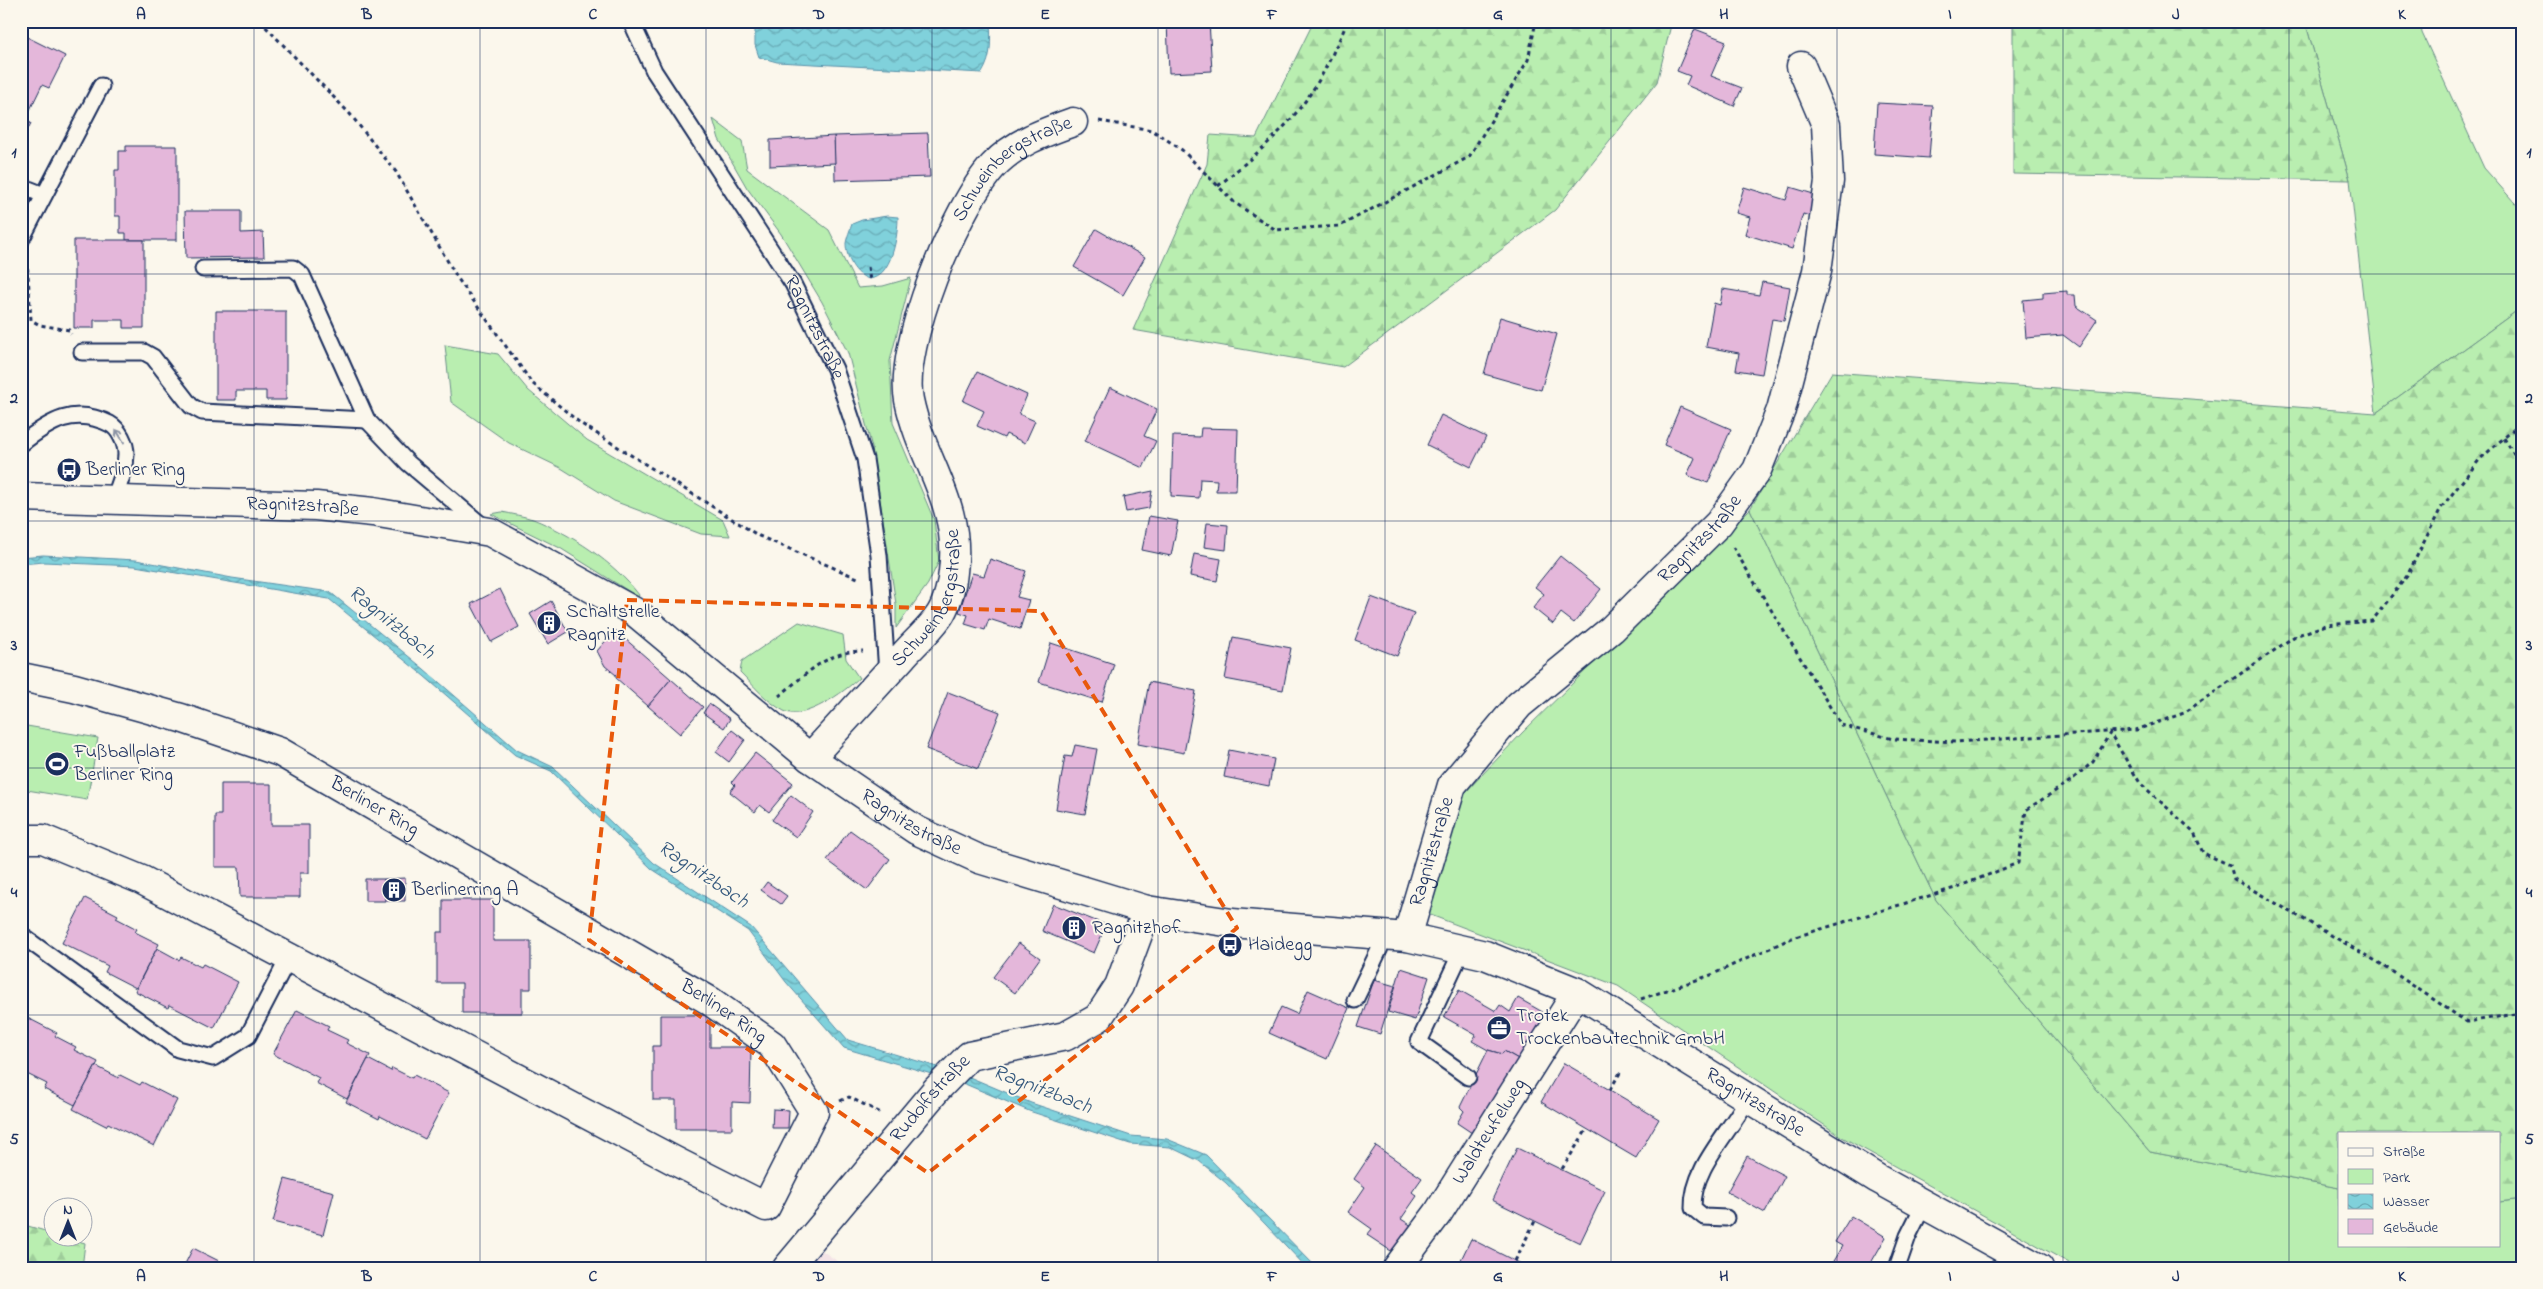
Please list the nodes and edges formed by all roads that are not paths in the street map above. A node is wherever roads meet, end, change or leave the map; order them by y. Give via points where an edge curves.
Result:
1 (631, 21) edge
2 (1801, 66) dead end
3 (101, 86) dead end
4 (1073, 122) road end
5 (21, 186) edge
6 (44, 195) junction
7 (23, 236) edge
8 (203, 269) dead end
9 (82, 352) road end
10 (367, 420) junction
11 (21, 444) edge
12 (21, 497) edge
13 (114, 499) junction
14 (490, 532) junction
15 (886, 661) junction
16 (21, 676) edge
17 (810, 758) junction
18 (21, 839) edge
19 (1147, 910) junction
20 (21, 934) edge
21 (1407, 936) junction
22 (1380, 948) dead end
23 (1460, 949) junction
24 (289, 957) junction
25 (1577, 992) junction
26 (1355, 1000) dead end
27 (1468, 1077) dead end
28 (1748, 1098) junction
29 (1924, 1204) junction
30 (1726, 1218) dead end
31 (1898, 1265) dead end
32 (786, 1268) edge
33 (1398, 1268) edge
34 (2039, 1268) edge

1 - 15 lane, Ragnitzstraße via 654,72 793,284 835,368 865,458 879,555
2 - 21 street, Ragnitzstraße via 1826,125 1829,181 1817,271 1781,410 1757,470 1719,522 1612,630 1519,705 1452,785
3 - 6 lane
4 - 15 street, Schweinbergstraße via 1031,138 994,165 968,201 938,263 909,364 909,398 918,431 954,525 953,573 941,613
5 - 6 lane
6 - 7 lane
8 - 10 lane, Ragnitzstraße via 293,268 302,275
9 - 10 lane via 144,352 153,357 191,406 202,412
10 - 14 lane, Ragnitzstraße via 408,463
13 -> 11 lane via 124,470 126,452 124,442 113,426 87,416 76,416 52,422
12 - 13 street, Ragnitzstraße
13 - 14 street, Ragnitzstraße via 316,506
14 - 17 street, Ragnitzstraße via 635,612
15 - 17 street, Schweinbergstraße
16 - 24 street, Berliner Ring via 181,718 280,752 710,1002 772,1045 814,1112 766,1207
17 - 19 street, Ragnitzstraße via 916,830 979,859
18 - 24 street via 43,839 142,880
19 - 21 street, Ragnitzstraße via 1232,923
19 - 32 street, Rudolfstraße via 1119,986 1098,1018 1066,1036 969,1056
20 - 24 lane via 178,1049 213,1058 248,1036
21 - 23 street, Ragnitzstraße
22 - 26 lane
23 - 25 street, Ragnitzstraße via 1485,955
23 - 27 lane via 1418,1042
25 - 28 street, Ragnitzstraße
25 - 33 street, Waldteufelweg via 1438,1214
28 - 29 street, Ragnitzstraße
28 - 30 lane via 1702,1172 1693,1195 1693,1208 1704,1217
29 - 31 lane
29 - 34 street, Ragnitzstraße

